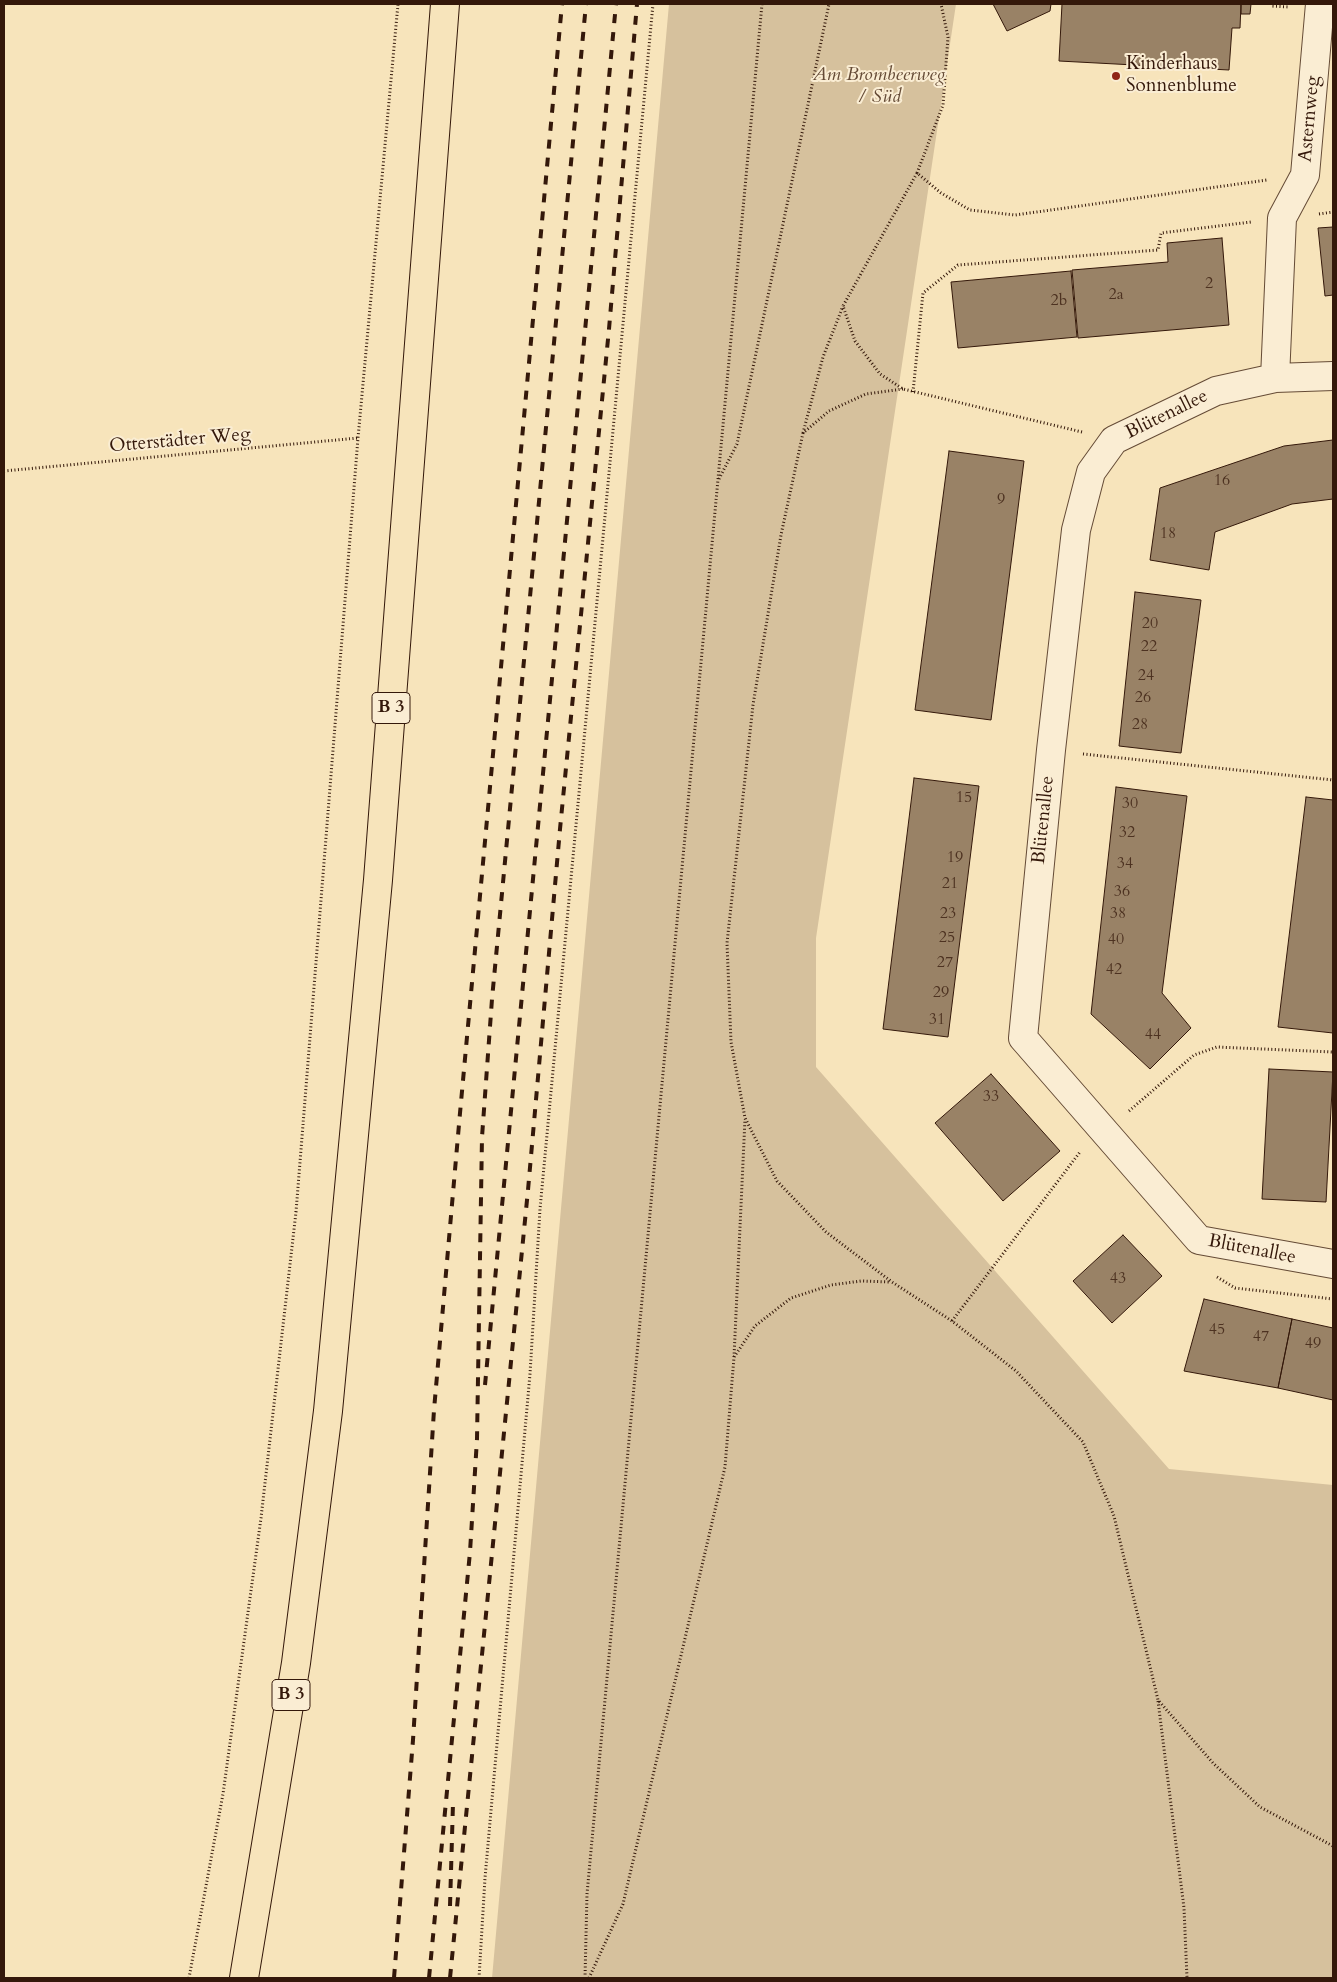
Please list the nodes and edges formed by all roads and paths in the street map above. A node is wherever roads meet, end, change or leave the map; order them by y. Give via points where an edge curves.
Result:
1 (398, 4) edge
2 (445, 4) edge
3 (653, 4) edge
4 (762, 4) edge
5 (829, 4) edge
6 (941, 4) edge
7 (1320, 4) edge
8 (917, 173) junction
9 (1305, 175) junction
10 (1282, 218) junction
11 (843, 306) junction
12 (1333, 376) edge
13 (1276, 378) junction
14 (903, 389) junction
15 (913, 392) junction
16 (803, 433) junction
17 (358, 438) junction
18 (1114, 440) junction
19 (4, 471) edge
20 (717, 482) junction
21 (1051, 750) junction
22 (1333, 780) edge
23 (1333, 1052) edge
24 (745, 1118) junction
25 (1105, 1131) junction
26 (1081, 1151) dead end
27 (1333, 1264) edge
28 (892, 1282) junction
29 (952, 1320) junction
30 (734, 1357) junction
31 (1158, 1700) junction
32 (1333, 1846) edge
33 (189, 1978) edge
34 (244, 1978) edge
35 (479, 1978) edge
36 (585, 1978) edge
37 (589, 1978) edge
38 (1187, 1978) edge

1 - 17 path
2 - 34 main road, B 3 via 377,889 328,1411 296,1663
3 - 35 path via 541,1199 530,1374
4 - 20 path
5 - 20 path via 737,444
6 - 8 path via 948,37 944,105
7 - 9 street, Asternweg
8 - 9 path via 941,194 970,210 1015,215
8 - 11 path
9 - 10 street, Asternweg
10 - 13 street, Asternweg
10 - 15 path via 1161,233 1158,250 958,265 923,293
11 - 14 path via 855,341 880,374
11 - 16 path via 823,357
12 - 13 street, Blütenallee
13 - 18 street, Blütenallee via 1216,391
14 - 15 path
14 - 16 path via 866,394 829,412
15 - 18 path
16 - 24 path via 781,535 753,705 727,943 731,1042
17 - 19 path, Otterstädter Weg
17 - 33 path via 296,1212 261,1518 227,1764
18 - 21 street, Blütenallee via 1091,472 1076,530
20 - 36 path via 587,1894
21 - 22 path
21 - 25 street, Blütenallee via 1023,1038
23 - 25 path via 1217,1048 1194,1055
24 - 28 path via 777,1181 826,1232
24 - 30 path
25 - 27 street, Blütenallee via 1199,1240
26 - 29 path
28 - 29 path
28 - 30 path via 831,1284 791,1298 755,1326
29 - 31 path via 1016,1370 1083,1442 1114,1516
30 - 37 path via 725,1467 626,1894
31 - 32 path via 1213,1763 1260,1807
31 - 38 path via 1183,1898

